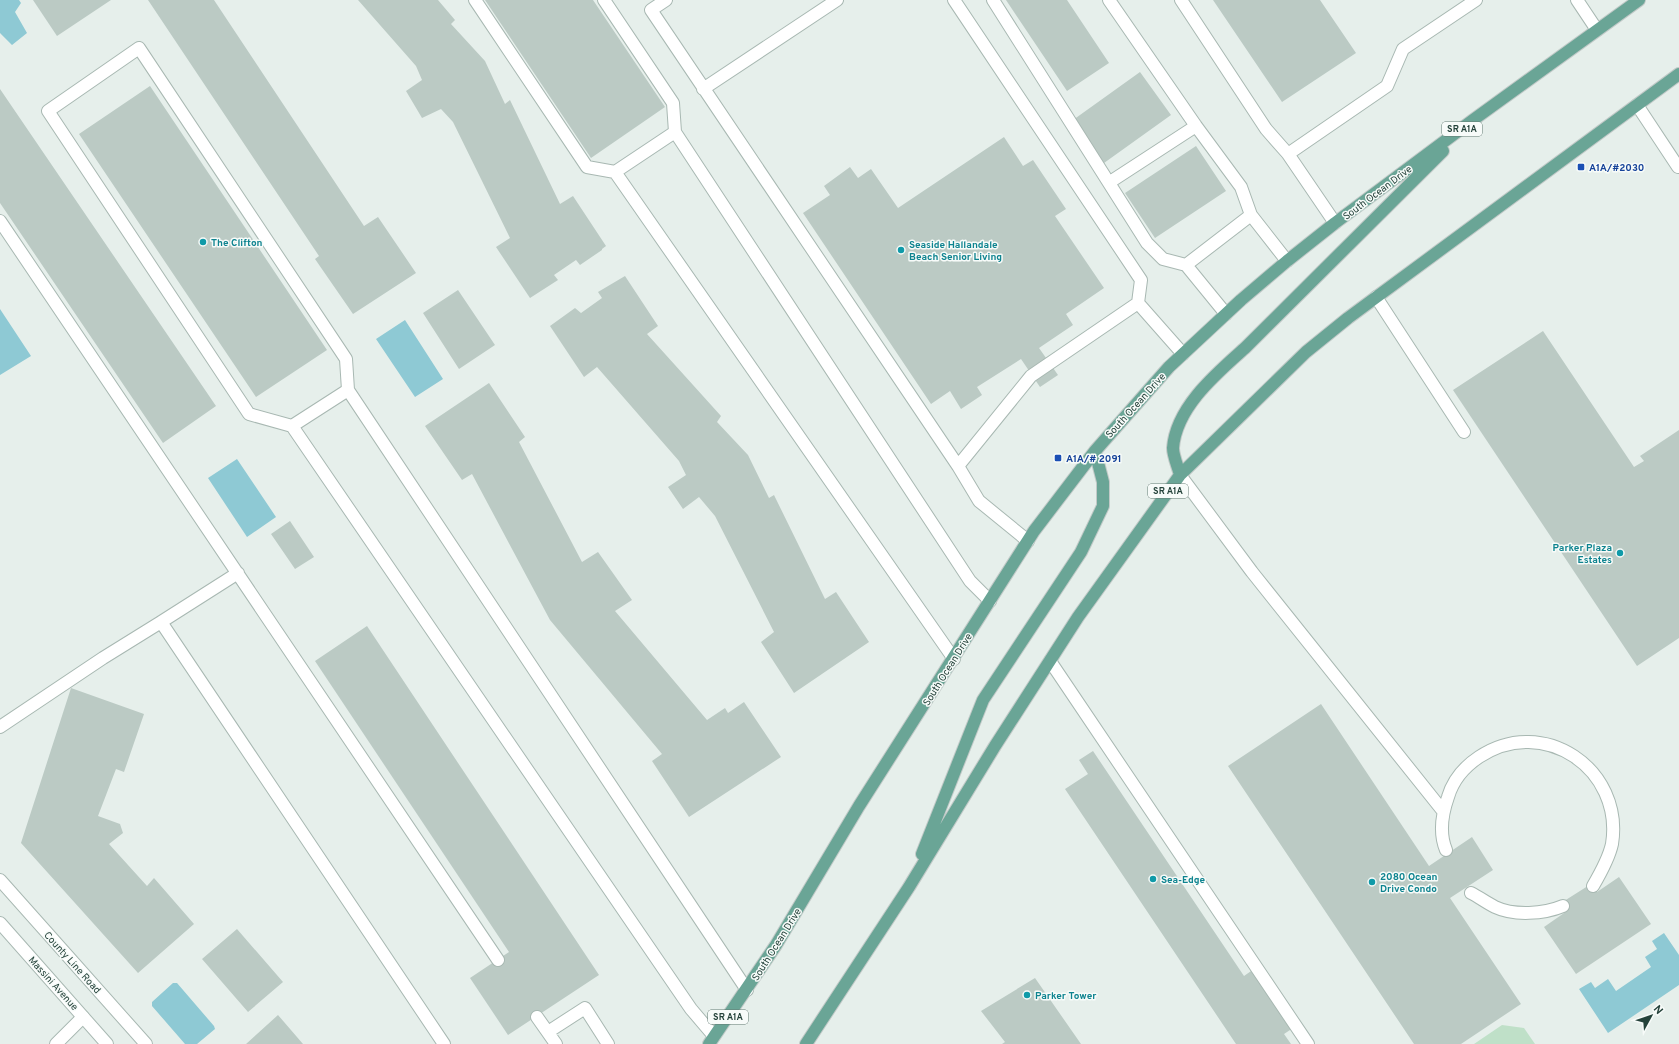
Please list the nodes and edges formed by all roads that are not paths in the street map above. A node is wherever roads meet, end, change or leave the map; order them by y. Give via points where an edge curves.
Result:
1 (475, 0) edge
2 (604, 0) edge
3 (666, 0) edge
4 (836, 0) edge
5 (954, 0) edge
6 (993, 0) edge
7 (1110, 0) edge
8 (1181, 0) edge
9 (1476, 0) edge
10 (1576, 0) edge
11 (1639, 0) edge
12 (1598, 30) junction
13 (1679, 74) edge
14 (703, 89) junction
15 (1637, 105) junction
16 (1473, 120) junction
17 (1196, 126) junction
18 (675, 132) junction
19 (1288, 154) junction
20 (1678, 167) edge
21 (615, 172) junction
22 (1110, 182) junction
23 (1251, 216) junction
24 (0, 221) edge
25 (1335, 223) junction
26 (1288, 261) junction
27 (1186, 265) junction
28 (1376, 297) junction
29 (1138, 303) junction
30 (1226, 314) junction
31 (1183, 354) junction
32 (348, 390) junction
33 (292, 426) junction
34 (1464, 432) dead end
35 (1094, 451) junction
36 (958, 466) junction
37 (1180, 475) junction
38 (1028, 541) junction
39 (238, 573) junction
40 (990, 601) junction
41 (161, 622) junction
42 (954, 659) junction
43 (1050, 661) junction
44 (0, 727) edge
45 (1443, 811) junction
46 (1446, 850) dead end
47 (0, 880) edge
48 (1593, 886) dead end
49 (909, 887) junction
50 (1471, 893) dead end
51 (1563, 906) dead end
52 (0, 923) edge
53 (498, 960) dead end
54 (747, 990) junction
55 (83, 1017) junction
56 (537, 1017) dead end
57 (548, 1032) junction
58 (712, 1040) edge
59 (56, 1044) edge
60 (107, 1044) edge
61 (146, 1044) edge
62 (444, 1044) edge
63 (556, 1044) edge
64 (608, 1044) edge
65 (806, 1044) edge
66 (1308, 1044) edge

1 - 21 street via 587,167
2 - 18 street via 673,103
3 - 14 street via 651,10
4 - 14 street
5 - 29 street via 1141,280
6 - 22 street
7 - 17 street
8 - 19 street via 1266,129
9 - 19 street via 1403,49 1387,86
10 - 12 street
11 - 12 main road, South Ocean Drive / SR A1A
12 - 16 main road, South Ocean Drive / SR A1A
13 - 15 main road, SR A1A
14 - 36 street
15 - 20 street
15 - 28 main road, SR A1A
16 - 25 main road, South Ocean Drive / SR A1A
16 - 37 main road via 1246,348 1212,378 1187,409 1176,435 1173,449
17 - 22 street
17 - 23 street via 1241,187
18 - 21 street
18 - 40 street via 970,581
19 - 25 street
21 - 42 street
22 - 27 street via 1148,243 1163,259
23 - 26 street
23 - 27 street
24 - 39 street
25 - 26 main road, South Ocean Drive / SR A1A
26 - 30 main road, South Ocean Drive / SR A1A
27 - 30 street
28 - 34 street
28 - 37 main road, SR A1A via 1306,352
29 - 31 street
29 - 36 street via 1031,376
30 - 31 main road, South Ocean Drive / SR A1A
31 - 35 main road, South Ocean Drive / SR A1A
32 - 33 street
32 - 33 street via 346,359 139,48 48,111 249,414
32 - 54 street
33 - 58 street
35 - 38 main road, South Ocean Drive / SR A1A
35 - 49 main road via 1103,482 1103,506 1081,552 983,700
36 - 38 street via 980,501
37 - 43 main road, SR A1A via 1119,558
37 - 45 street via 1252,572
38 - 40 main road, South Ocean Drive / SR A1A
39 - 41 street
39 - 53 street
40 - 42 main road, South Ocean Drive / SR A1A
41 - 44 street
41 - 62 street
42 - 54 main road, South Ocean Drive / SR A1A via 859,806
43 - 49 main road, SR A1A
43 - 66 street
45 - 46 street via 1442,841
45 - 48 street via 1452,786 1468,765 1490,750 1516,742 1529,742 1568,751 1589,768 1605,790 1613,815 1612,845
47 - 61 street, County Line Road
49 - 65 main road, SR A1A
50 - 51 street via 1497,908 1526,914
52 - 55 street, Massini Avenue
54 - 58 main road, South Ocean Drive / SR A1A
55 - 59 street
55 - 60 street, Massini Avenue
56 - 57 street
57 - 63 street
57 - 64 street via 584,1008

